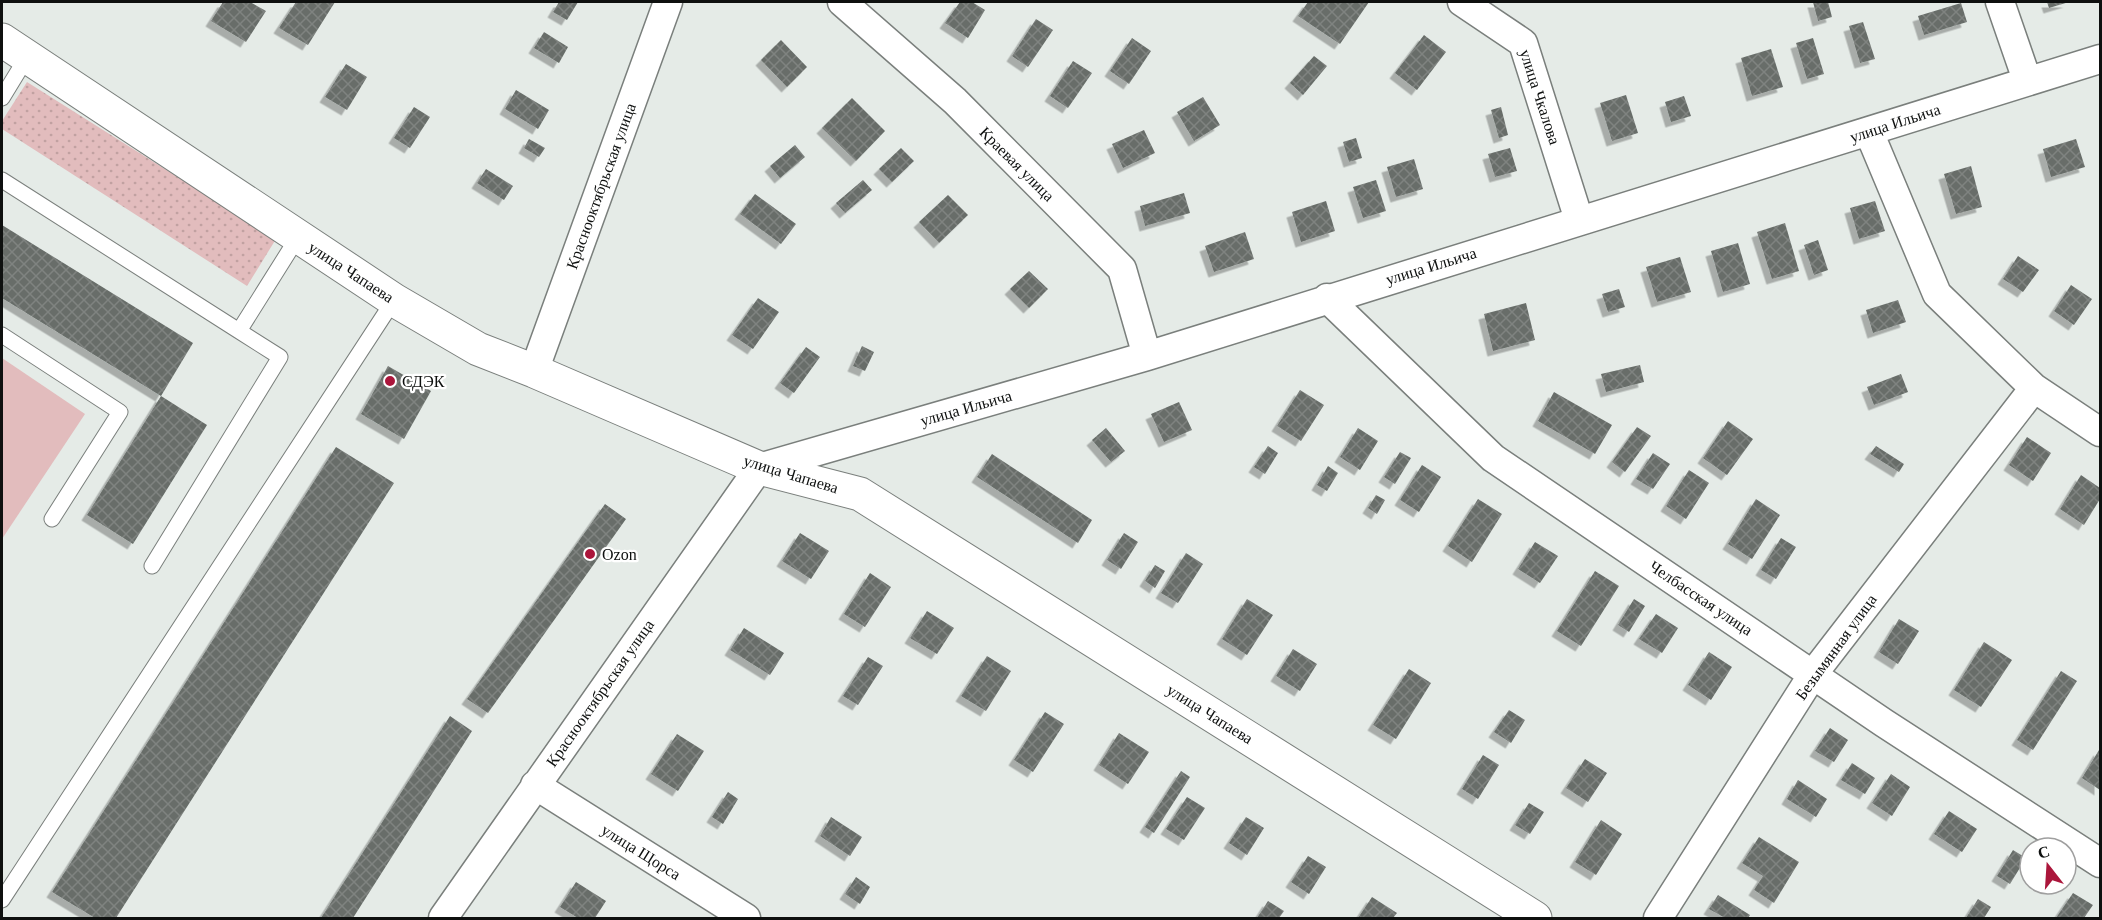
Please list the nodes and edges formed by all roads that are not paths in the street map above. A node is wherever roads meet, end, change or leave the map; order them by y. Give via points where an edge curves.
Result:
1 (668, 2) edge
2 (842, 2) edge
3 (1462, 2) edge
4 (2000, 2) edge
5 (14, 49) edge
6 (2100, 58) edge
7 (2027, 80) junction
8 (2, 98) edge
9 (1869, 132) junction
10 (2, 180) edge
11 (1580, 220) junction
12 (298, 237) junction
13 (1327, 298) junction
14 (394, 300) junction
15 (239, 331) junction
16 (2, 335) edge
17 (1147, 356) junction
18 (534, 371) junction
19 (2034, 388) junction
20 (2100, 432) edge
21 (759, 468) junction
22 (52, 519) dead end
23 (152, 566) dead end
24 (1813, 674) junction
25 (536, 785) junction
26 (2100, 863) edge
27 (2, 900) edge
28 (443, 918) edge
29 (746, 918) edge
30 (1535, 918) edge
31 (1658, 918) edge

1 - 18 street, Краснооктябрьская улица
2 - 17 street, Краевая улица via 955,101 1122,269
3 - 11 street, улица Чкалова via 1523,43
4 - 7 street
5 - 8 lane
5 - 12 main road, улица Чапаева
6 - 7 street, улица Ильича
7 - 9 street, улица Ильича
9 - 11 street, улица Ильича
9 - 19 street via 1937,294
10 - 15 lane
11 - 13 street, улица Ильича
12 - 14 main road, улица Чапаева
12 - 15 lane
13 - 17 street, улица Ильича
13 - 24 street, Челбасская улица via 1493,458
14 - 18 main road, улица Чапаева via 478,350
14 - 27 lane
15 - 23 lane via 280,357
16 - 22 lane via 120,412
17 - 21 street, улица Ильича
18 - 21 main road, улица Чапаева
19 - 20 street
19 - 24 street, Безымянная улица
21 - 25 street, Краснооктябрьская улица
21 - 30 main road, улица Чапаева via 860,494
24 - 26 street, Челбасская улица
24 - 31 street, Безымянная улица
25 - 28 street, Краснооктябрьская улица
25 - 29 street, улица Щорса

